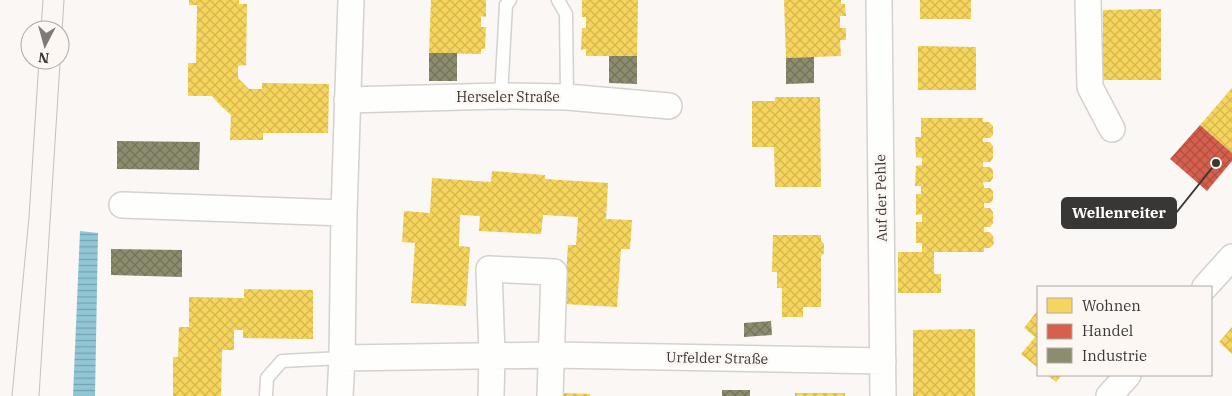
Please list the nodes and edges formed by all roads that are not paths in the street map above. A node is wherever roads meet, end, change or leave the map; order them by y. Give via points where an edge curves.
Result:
1 (351, 0) edge
2 (510, 0) edge
3 (558, 0) edge
4 (879, 0) edge
5 (1088, 0) edge
6 (501, 96) junction
7 (567, 98) junction
8 (347, 100) junction
9 (669, 106) dead end
10 (1112, 128) dead end
11 (122, 205) dead end
12 (344, 213) junction
13 (1232, 257) edge
14 (1206, 286) edge
15 (492, 355) junction
16 (552, 355) junction
17 (342, 358) junction
18 (883, 361) junction
19 (1127, 376) edge
20 (266, 396) edge
21 (340, 396) edge
22 (491, 396) edge
23 (550, 396) edge
24 (883, 396) edge
25 (1109, 396) edge

1 - 8 street
2 - 6 lane via 506,5
3 - 7 lane via 566,14
4 - 18 street, Auf der Pehle
5 - 10 street via 1090,87
6 - 7 street, Herseler Straße
6 - 8 street, Herseler Straße
7 - 9 street, Herseler Straße
8 - 12 street
11 - 12 street
12 - 17 street
13 - 14 street
15 - 16 street, Urfelder Straße
15 - 16 street via 489,269 554,272
15 - 17 street, Urfelder Straße
15 - 22 street
16 - 18 street, Urfelder Straße
16 - 23 street
17 - 20 lane via 282,361 267,378
17 - 21 street
18 - 24 street, Auf der Pehle
19 - 25 street

